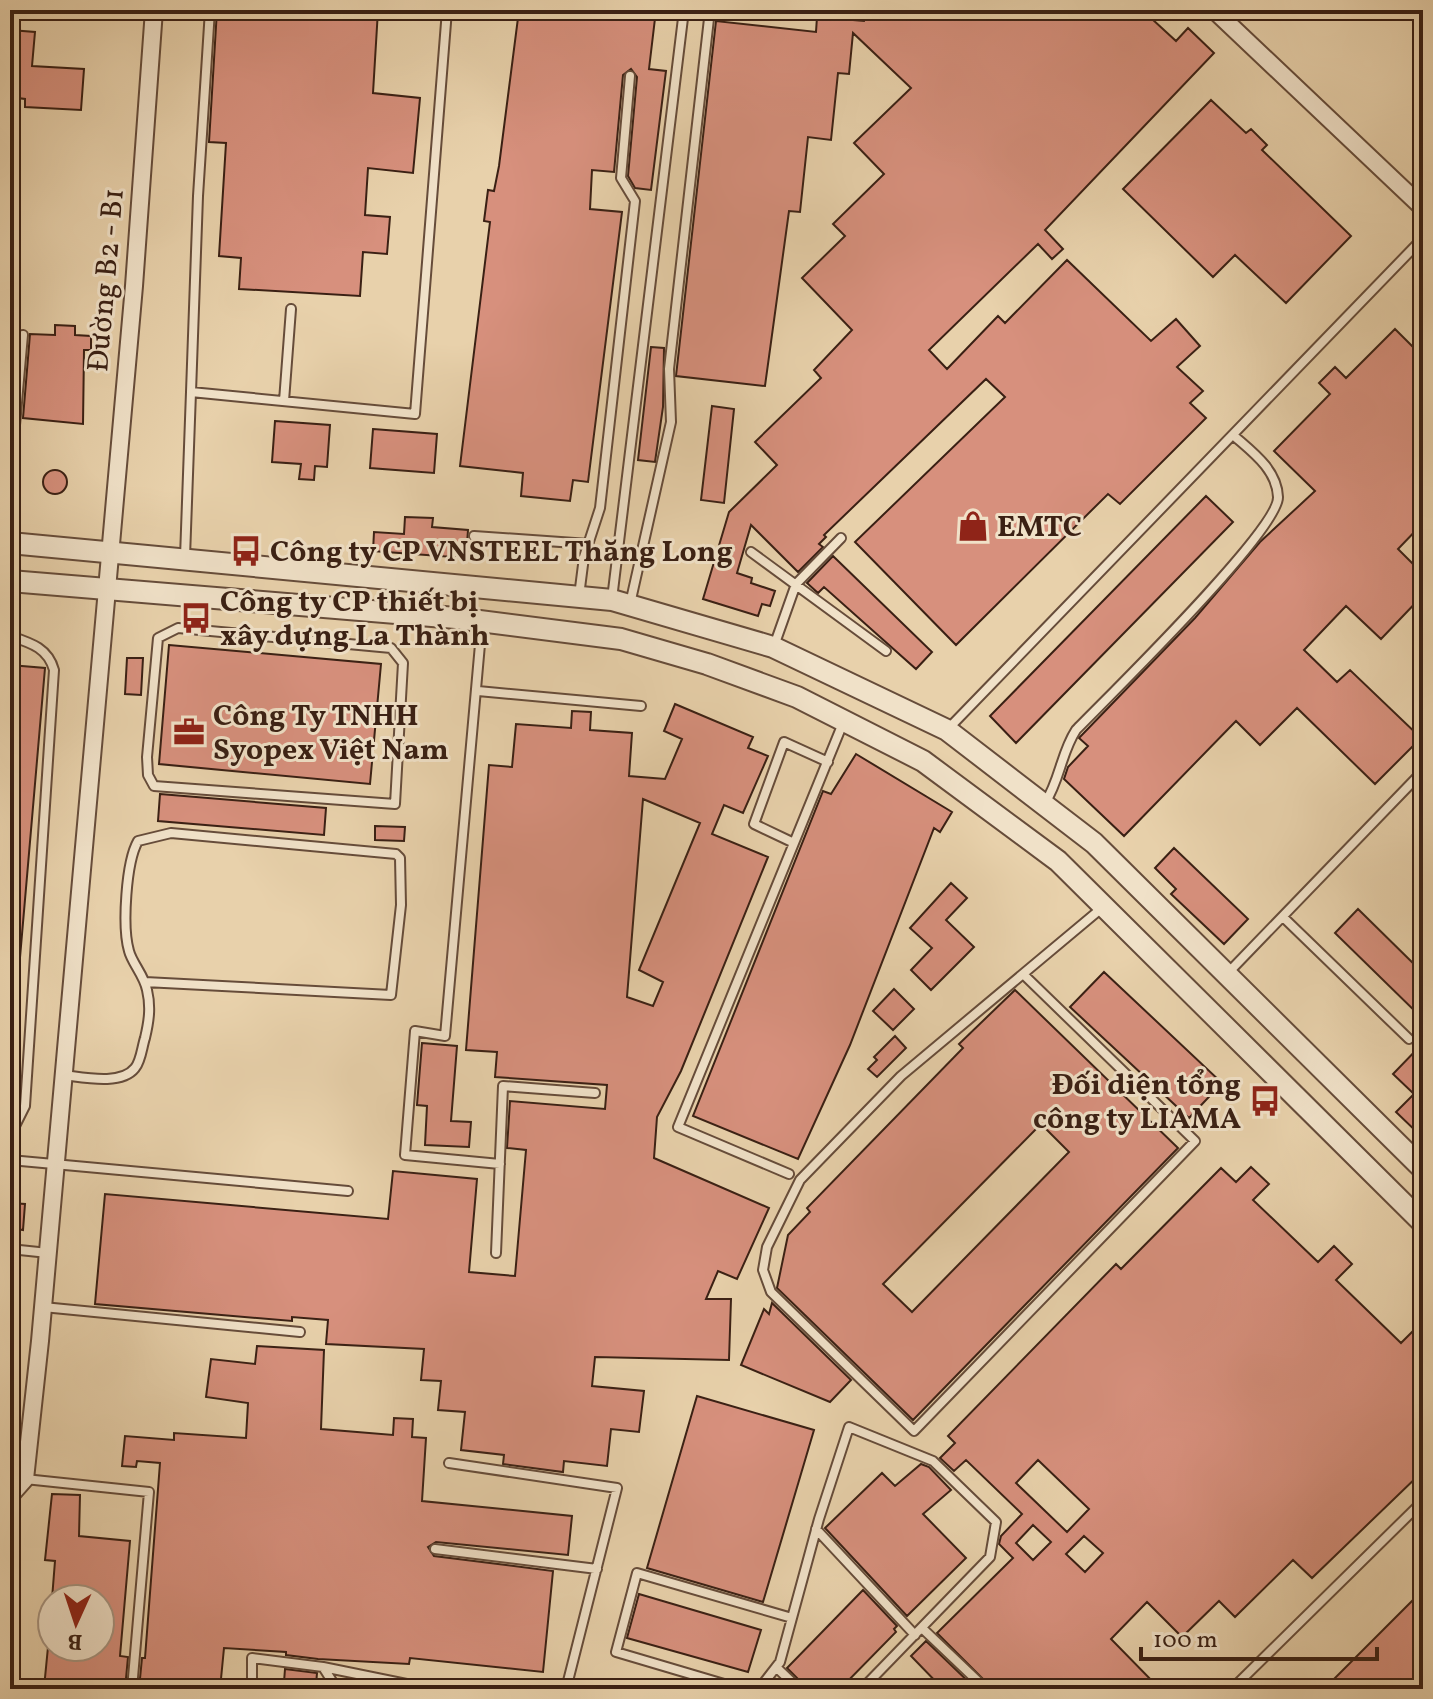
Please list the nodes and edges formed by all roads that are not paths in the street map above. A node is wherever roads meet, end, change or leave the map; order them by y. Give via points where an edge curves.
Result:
1 (58, 10) edge
2 (102, 10) edge
3 (154, 10) edge
4 (210, 10) edge
5 (447, 10) edge
6 (684, 10) edge
7 (710, 10) edge
8 (1214, 10) edge
9 (630, 76) dead end
10 (1423, 208) edge
11 (1423, 238) edge
12 (291, 309) dead end
13 (23, 335) dead end
14 (191, 392) junction
15 (284, 401) junction
16 (13, 425) edge
17 (1233, 435) junction
18 (10, 481) edge
19 (474, 536) dead end
20 (841, 538) dead end
21 (10, 543) edge
22 (589, 544) junction
23 (751, 552) dead end
24 (108, 553) junction
25 (185, 559) junction
26 (10, 581) edge
27 (796, 584) junction
28 (106, 588) junction
29 (579, 597) junction
30 (621, 602) junction
31 (482, 622) junction
32 (10, 636) edge
33 (773, 647) junction
34 (886, 651) dead end
35 (403, 663) joint
36 (478, 691) junction
37 (641, 706) dead end
38 (844, 722) junction
39 (947, 730) junction
40 (828, 762) junction
41 (1423, 771) edge
42 (1044, 805) junction
43 (794, 843) junction
44 (1103, 907) junction
45 (1283, 917) junction
46 (1023, 974) junction
47 (1225, 976) junction
48 (145, 982) junction
49 (1409, 1039) dead end
50 (63, 1075) junction
51 (595, 1093) dead end
52 (10, 1136) edge
53 (10, 1160) edge
54 (55, 1163) junction
55 (500, 1164) junction
56 (1423, 1169) edge
57 (789, 1174) dead end
58 (348, 1191) dead end
59 (1423, 1223) edge
60 (10, 1249) edge
61 (48, 1253) junction
62 (496, 1253) dead end
63 (43, 1307) junction
64 (300, 1332) dead end
65 (449, 1463) dead end
66 (25, 1479) junction
67 (10, 1496) edge
68 (1423, 1501) edge
69 (816, 1529) junction
70 (435, 1549) dead end
71 (597, 1569) junction
72 (792, 1618) junction
73 (923, 1629) junction
74 (915, 1635) junction
75 (323, 1667) junction
76 (776, 1667) junction
77 (132, 1689) edge
78 (252, 1689) edge
79 (337, 1689) edge
80 (431, 1689) edge
81 (566, 1689) edge
82 (741, 1689) edge
83 (759, 1689) edge
84 (799, 1689) edge
85 (862, 1689) edge
86 (986, 1689) edge
87 (1232, 1689) edge

1 - 2 lane
3 - 24 street, Đường B2 - B1
4 - 14 lane
5 - 15 lane via 415,414
6 - 30 lane
7 - 30 lane via 669,369 671,422
8 - 10 street
9 - 22 lane via 621,178 635,201 600,508
11 - 17 lane
12 - 15 lane
13 - 16 lane
14 - 15 lane
14 - 25 lane
16 - 18 lane
17 - 39 lane
17 - 42 lane via 1265,464 1278,496 1276,509 1240,556 1076,730
19 - 22 lane
20 - 27 lane
21 - 24 street
22 - 29 lane
23 - 27 lane
24 - 25 street
24 - 28 street, Đường B2 - B1
25 - 29 street
26 - 28 street
27 - 33 lane
27 - 34 lane
28 - 31 street
28 - 50 street, Đường B2 - B1
29 - 30 street
30 - 33 street
31 - 36 lane
31 - 38 street via 621,639 797,697
32 - 52 lane via 43,649 54,670 25,1106
33 - 39 street
35 - 35 lane via 395,804 154,786 148,775 158,638 169,631 199,628 391,648
36 - 37 lane
36 - 55 lane via 445,1036 415,1031 405,1155
38 - 40 lane
38 - 44 street via 923,761 1058,861
39 - 42 street
40 - 43 lane
40 - 43 lane via 784,742 754,824
41 - 45 lane
42 - 47 street via 1094,843
43 - 57 lane via 678,1127
44 - 46 lane
44 - 59 street
45 - 47 lane
45 - 49 lane
46 - 46 lane via 1195,1141 914,1431 771,1292 763,1270 767,1247 800,1180 901,1076
47 - 56 street
48 - 48 lane via 391,995 401,905 400,858 171,833 138,841 128,887 129,953
48 - 50 lane via 151,1016 135,1068 102,1079
50 - 54 street, Đường B2 - B1
51 - 55 lane via 503,1086
53 - 54 lane
54 - 58 lane
54 - 61 street, Đường B2 - B1
55 - 62 lane
60 - 61 lane
61 - 63 street, Đường B2 - B1
63 - 64 lane
63 - 66 street, Đường B2 - B1
65 - 71 lane via 617,1488
66 - 67 street
66 - 77 lane via 149,1492
68 - 87 lane
69 - 72 lane
69 - 73 lane via 849,1427 933,1461 996,1522 990,1557
69 - 74 lane
70 - 71 lane
71 - 81 lane
72 - 76 lane
72 - 82 lane via 637,1573 616,1652
73 - 74 lane
73 - 86 lane
74 - 85 lane
75 - 78 lane via 252,1658
75 - 79 lane
75 - 80 lane
76 - 83 lane
76 - 84 lane

